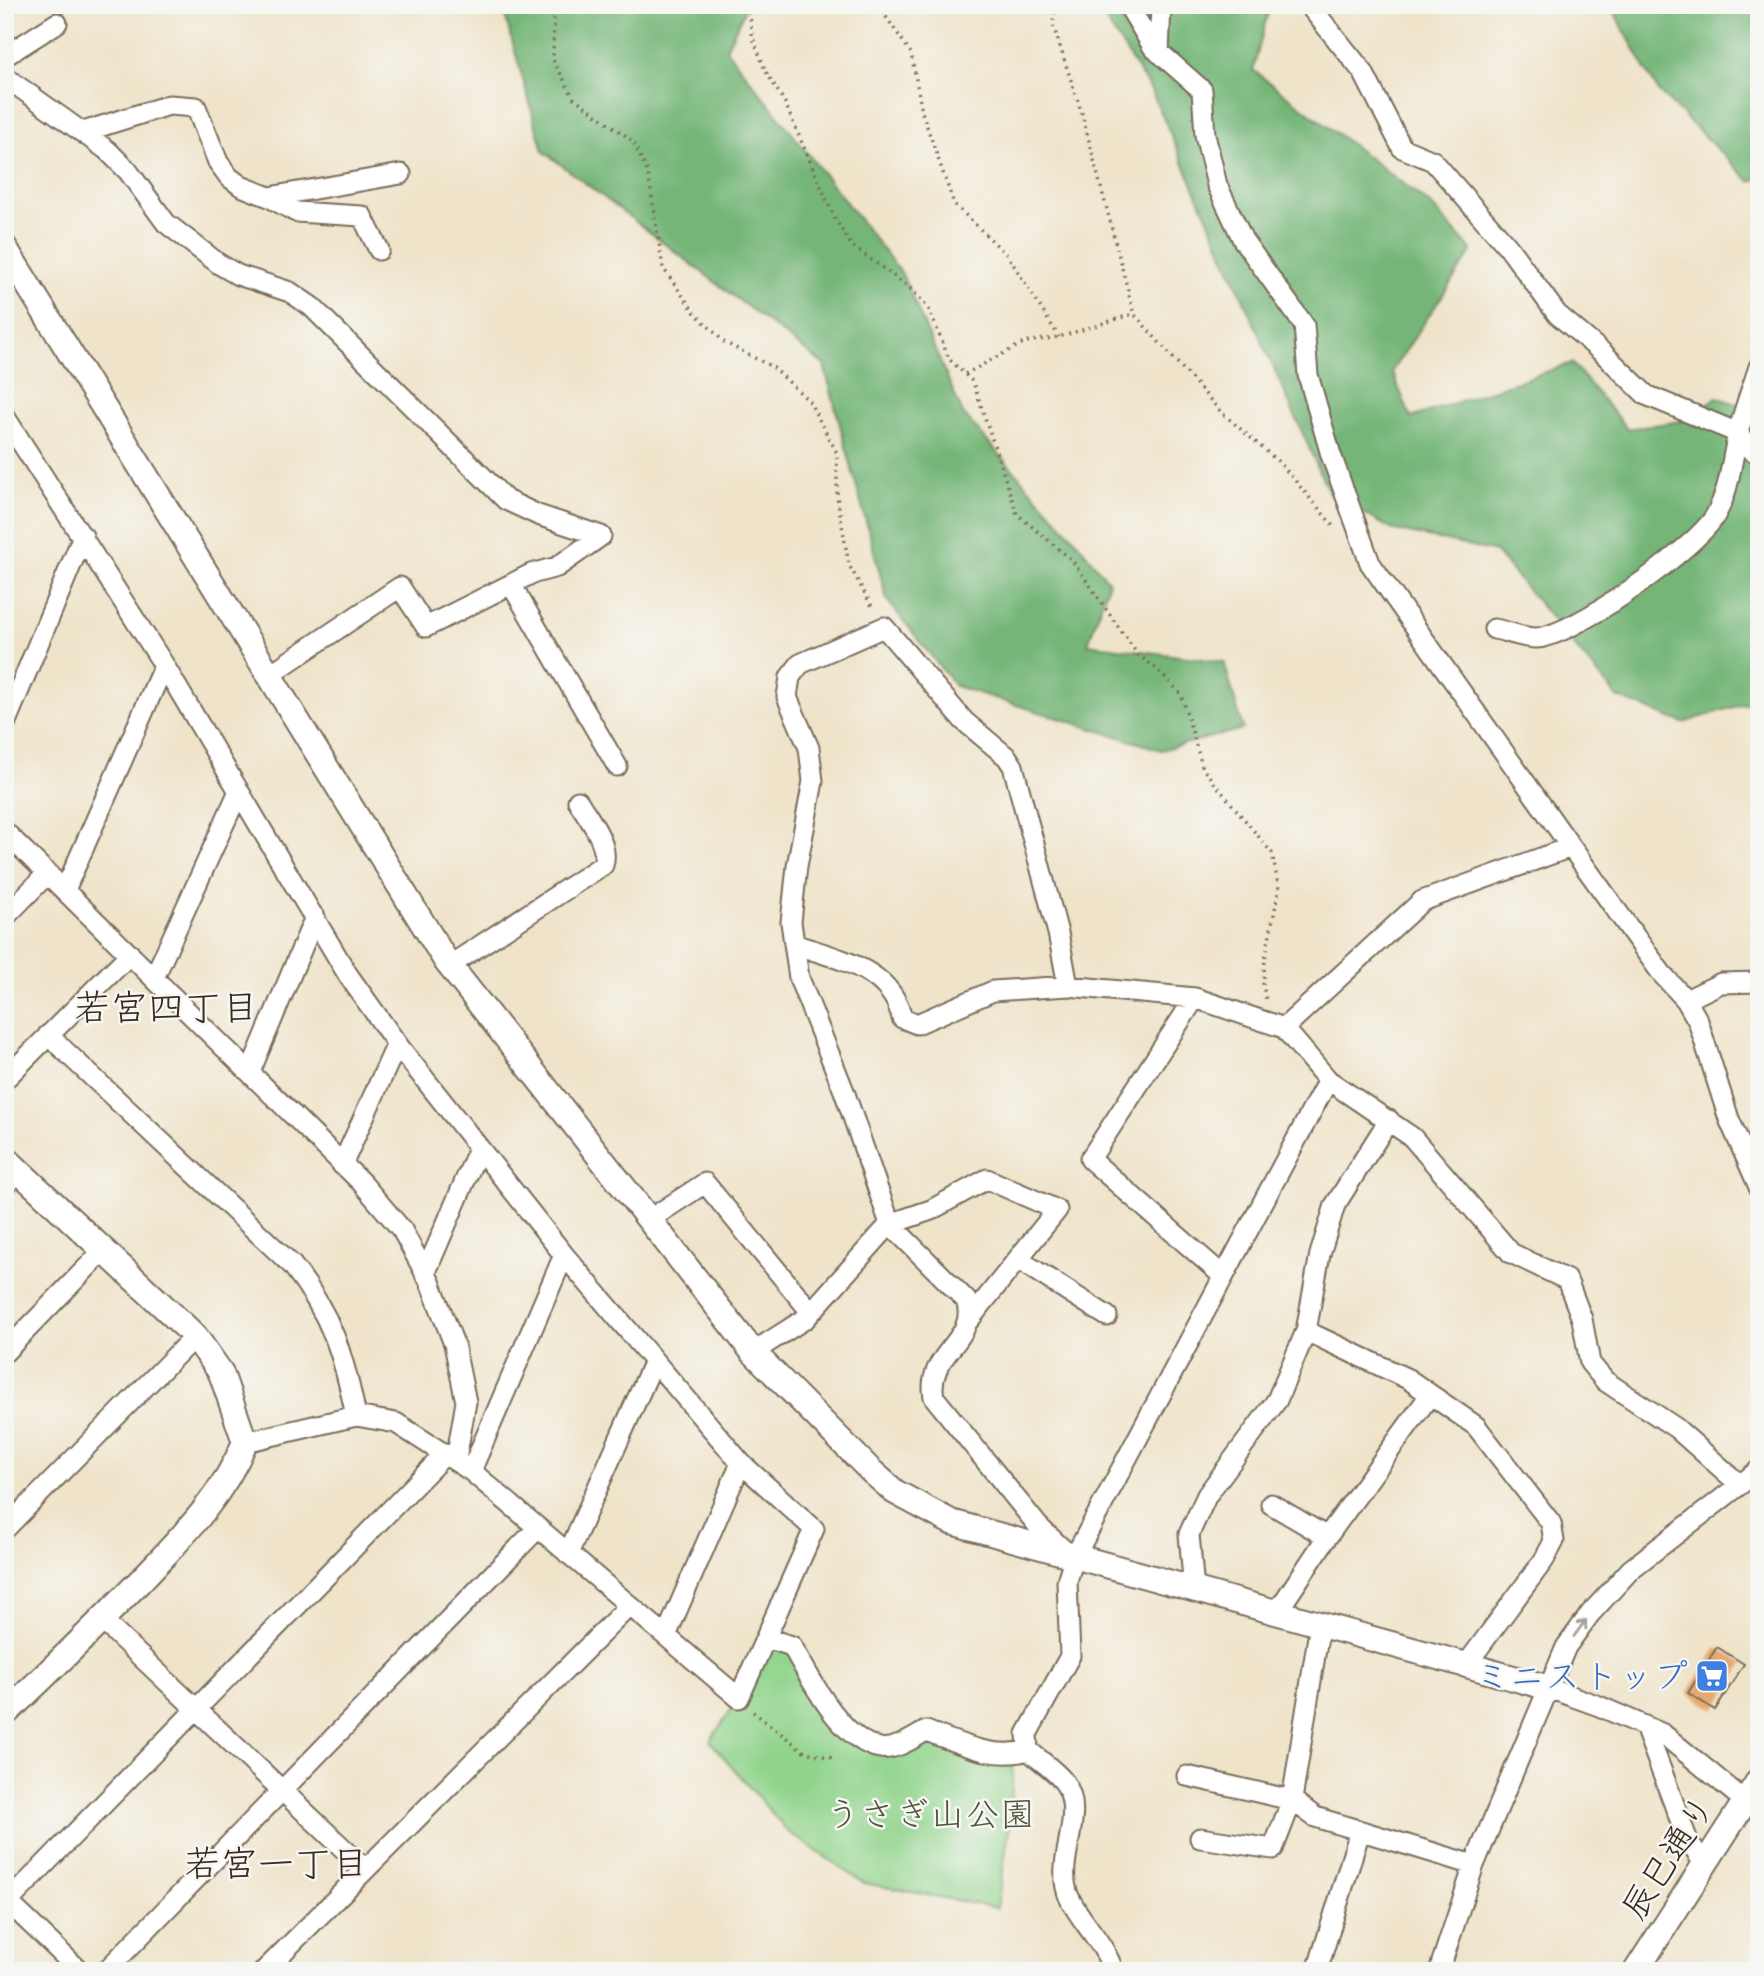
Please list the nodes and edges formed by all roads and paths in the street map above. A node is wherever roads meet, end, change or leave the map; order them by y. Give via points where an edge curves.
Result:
1 (558, 5) edge
2 (749, 5) edge
3 (877, 5) edge
4 (1055, 5) edge
5 (1128, 5) edge
6 (1161, 5) edge
7 (1309, 5) edge
8 (57, 23) dead end
9 (1159, 53) junction
10 (5, 56) edge
11 (5, 77) edge
12 (83, 132) junction
13 (401, 174) dead end
14 (269, 197) junction
15 (5, 248) edge
16 (379, 250) dead end
17 (1134, 314) junction
18 (1059, 337) junction
19 (1759, 367) edge
20 (965, 374) junction
21 (5, 417) edge
22 (1738, 433) junction
23 (1759, 454) edge
24 (83, 536) junction
25 (1343, 537) dead end
26 (511, 584) junction
27 (884, 627) junction
28 (1494, 629) dead end
29 (164, 665) junction
30 (269, 675) junction
31 (5, 724) edge
32 (617, 766) dead end
33 (239, 791) junction
34 (578, 801) dead end
35 (5, 832) edge
36 (1571, 847) junction
37 (48, 873) junction
38 (65, 890) junction
39 (5, 917) edge
40 (315, 917) junction
41 (794, 944) junction
42 (130, 954) junction
43 (449, 965) junction
44 (155, 978) junction
45 (1759, 982) edge
46 (1068, 986) junction
47 (1195, 998) junction
48 (1686, 1000) junction
49 (1284, 1028) junction
50 (48, 1035) junction
51 (397, 1044) junction
52 (250, 1072) junction
53 (5, 1079) edge
54 (1328, 1080) junction
55 (1389, 1120) junction
56 (479, 1148) junction
57 (342, 1166) junction
58 (10, 1172) edge
59 (1759, 1187) edge
60 (650, 1219) junction
61 (890, 1224) junction
62 (102, 1252) junction
63 (564, 1255) junction
64 (1019, 1260) junction
65 (425, 1273) junction
66 (1223, 1276) junction
67 (811, 1312) junction
68 (1107, 1315) dead end
69 (969, 1320) junction
70 (1306, 1331) junction
71 (195, 1336) junction
72 (5, 1352) edge
73 (753, 1352) junction
74 (654, 1362) junction
75 (1430, 1395) junction
76 (356, 1416) junction
77 (245, 1441) junction
78 (458, 1461) junction
79 (741, 1463) junction
80 (1759, 1470) edge
81 (1739, 1484) junction
82 (1271, 1504) dead end
83 (538, 1528) junction
84 (5, 1529) edge
85 (1326, 1537) junction
86 (568, 1554) junction
87 (1074, 1558) junction
88 (1194, 1590) junction
89 (629, 1606) junction
90 (1277, 1612) junction
91 (102, 1620) junction
92 (1320, 1624) junction
93 (666, 1636) junction
94 (766, 1638) junction
95 (1466, 1665) junction
96 (1546, 1687) junction
97 (739, 1698) junction
98 (8, 1706) edge
99 (195, 1709) junction
100 (1645, 1727) junction
101 (1028, 1750) junction
102 (832, 1758) dead end
103 (1187, 1776) dead end
104 (1759, 1780) edge
105 (282, 1791) junction
106 (1292, 1800) junction
107 (1746, 1802) junction
108 (1360, 1832) junction
109 (1200, 1838) dead end
110 (1704, 1863) junction
111 (1474, 1865) junction
112 (365, 1869) junction
113 (6, 1902) edge
114 (80, 1971) edge
115 (106, 1971) edge
116 (264, 1971) edge
117 (1113, 1971) edge
118 (1317, 1971) edge
119 (1439, 1971) edge
120 (1636, 1971) edge

1 - 27 path via 553,60 574,98 632,141 648,173 663,268 695,313 724,342 774,368 808,401 837,453 837,496 849,565
2 - 20 path via 751,35 765,70 785,101 851,245 911,288 928,307 949,359
3 - 18 path via 911,54 922,112 954,204 1008,256
4 - 17 path via 1053,25 1082,114
5 - 9 street
6 - 9 street
7 - 22 street via 1363,72 1402,148 1433,161 1508,247 1557,314 1646,395
8 - 10 street
9 - 36 street via 1202,90 1205,135 1217,185 1243,240 1304,325 1308,375 1370,563
11 - 12 street
12 - 14 street via 169,105 197,107 218,162 229,177
12 - 26 street via 128,171 166,223 219,264 290,292 312,307 506,500 537,516 601,536 557,567
13 - 14 street
14 - 16 street via 296,212 362,216
15 - 30 street
17 - 18 path
17 - 25 path via 1221,412 1281,464
18 - 20 path via 1025,342
19 - 22 street
20 - 49 path via 973,382 1017,514 1072,560 1138,655 1181,694 1203,769 1272,853 1279,889 1263,985 1268,1007
21 - 24 street
22 - 23 street
22 - 28 street via 1729,483 1715,516 1692,544 1617,599 1569,625 1537,638
24 - 29 street
24 - 31 street
26 - 30 street via 426,627 400,587
26 - 32 street
27 - 41 street via 800,664 790,677 787,697 809,748 813,781 795,880
27 - 46 street via 964,721 1013,766
29 - 33 street
29 - 38 street
30 - 43 street
33 - 40 street
33 - 44 street
34 - 43 street via 602,844 603,865
35 - 37 street
36 - 48 street via 1662,974
36 - 49 street via 1422,901
37 - 38 street
37 - 39 street
38 - 42 street
40 - 51 street via 348,975
40 - 52 street
41 - 46 street via 874,974 898,1001 902,1018 917,1024 993,991
41 - 61 street via 799,978
42 - 44 street
42 - 50 street
43 - 60 street
44 - 52 street
45 - 48 street via 1721,983
46 - 47 street
47 - 49 street
47 - 66 street via 1090,1159
48 - 59 street via 1699,1021 1729,1119
49 - 54 street
50 - 53 street
50 - 76 street via 292,1265 316,1296 343,1352
51 - 56 street
51 - 57 street
52 - 57 street
54 - 55 street
54 - 66 street
55 - 70 street via 1335,1205 1320,1254
55 - 81 street via 1412,1137 1511,1253 1567,1280 1582,1319 1590,1363 1605,1381 1676,1428
56 - 63 street
56 - 65 street
57 - 65 street via 402,1230
58 - 62 street
60 - 67 street via 705,1184
60 - 73 street
61 - 64 street via 931,1210 987,1179 1057,1210
61 - 67 street
61 - 69 street via 965,1300
62 - 71 street
62 - 72 street
63 - 74 street
63 - 78 street
64 - 68 street
64 - 69 street
65 - 78 street via 454,1344 466,1402
66 - 87 street
67 - 73 street
69 - 87 street via 941,1358 931,1382 934,1396 1039,1527
70 - 75 street
70 - 88 street via 1276,1400 1207,1495 1189,1534
71 - 77 street via 221,1373
71 - 84 street
73 - 87 street via 895,1492 951,1522
74 - 79 street
74 - 86 street
75 - 85 street
75 - 95 street via 1476,1426 1551,1522 1554,1541
76 - 77 street
76 - 78 street via 396,1423
77 - 91 street via 232,1474 193,1525
78 - 83 street
78 - 99 street
79 - 93 street
79 - 94 street via 814,1529
80 - 81 street
96 -> 81 street via 1566,1647 1631,1569
82 - 85 street
83 - 86 street
83 - 105 street
85 - 90 street
86 - 89 street
87 - 88 street
87 - 101 street via 1067,1581 1070,1656 1027,1734
88 - 90 street
89 - 93 street
89 - 112 street
90 - 92 street
91 - 98 street
91 - 99 street
92 - 95 street
92 - 106 street
93 - 97 street
94 - 97 street
94 - 101 street via 792,1646 821,1696 858,1740 882,1749 905,1744 926,1731 983,1751 1014,1755
95 - 96 street
96 - 100 street
96 - 111 street
97 - 102 path via 805,1752
99 - 105 street
99 - 113 street
100 - 107 street via 1663,1734
100 - 110 street via 1688,1841
101 - 117 street via 1064,1782 1069,1793 1072,1815 1063,1872 1069,1896
103 - 106 street
104 - 107 street, 辰巳通り
105 - 112 street
105 - 115 street
106 - 108 street via 1315,1818
106 - 109 street via 1273,1849
107 - 110 street, 辰巳通り
108 - 111 street
108 - 118 street
110 - 120 street, 辰巳通り
111 - 119 street
112 - 116 street
113 - 114 street

